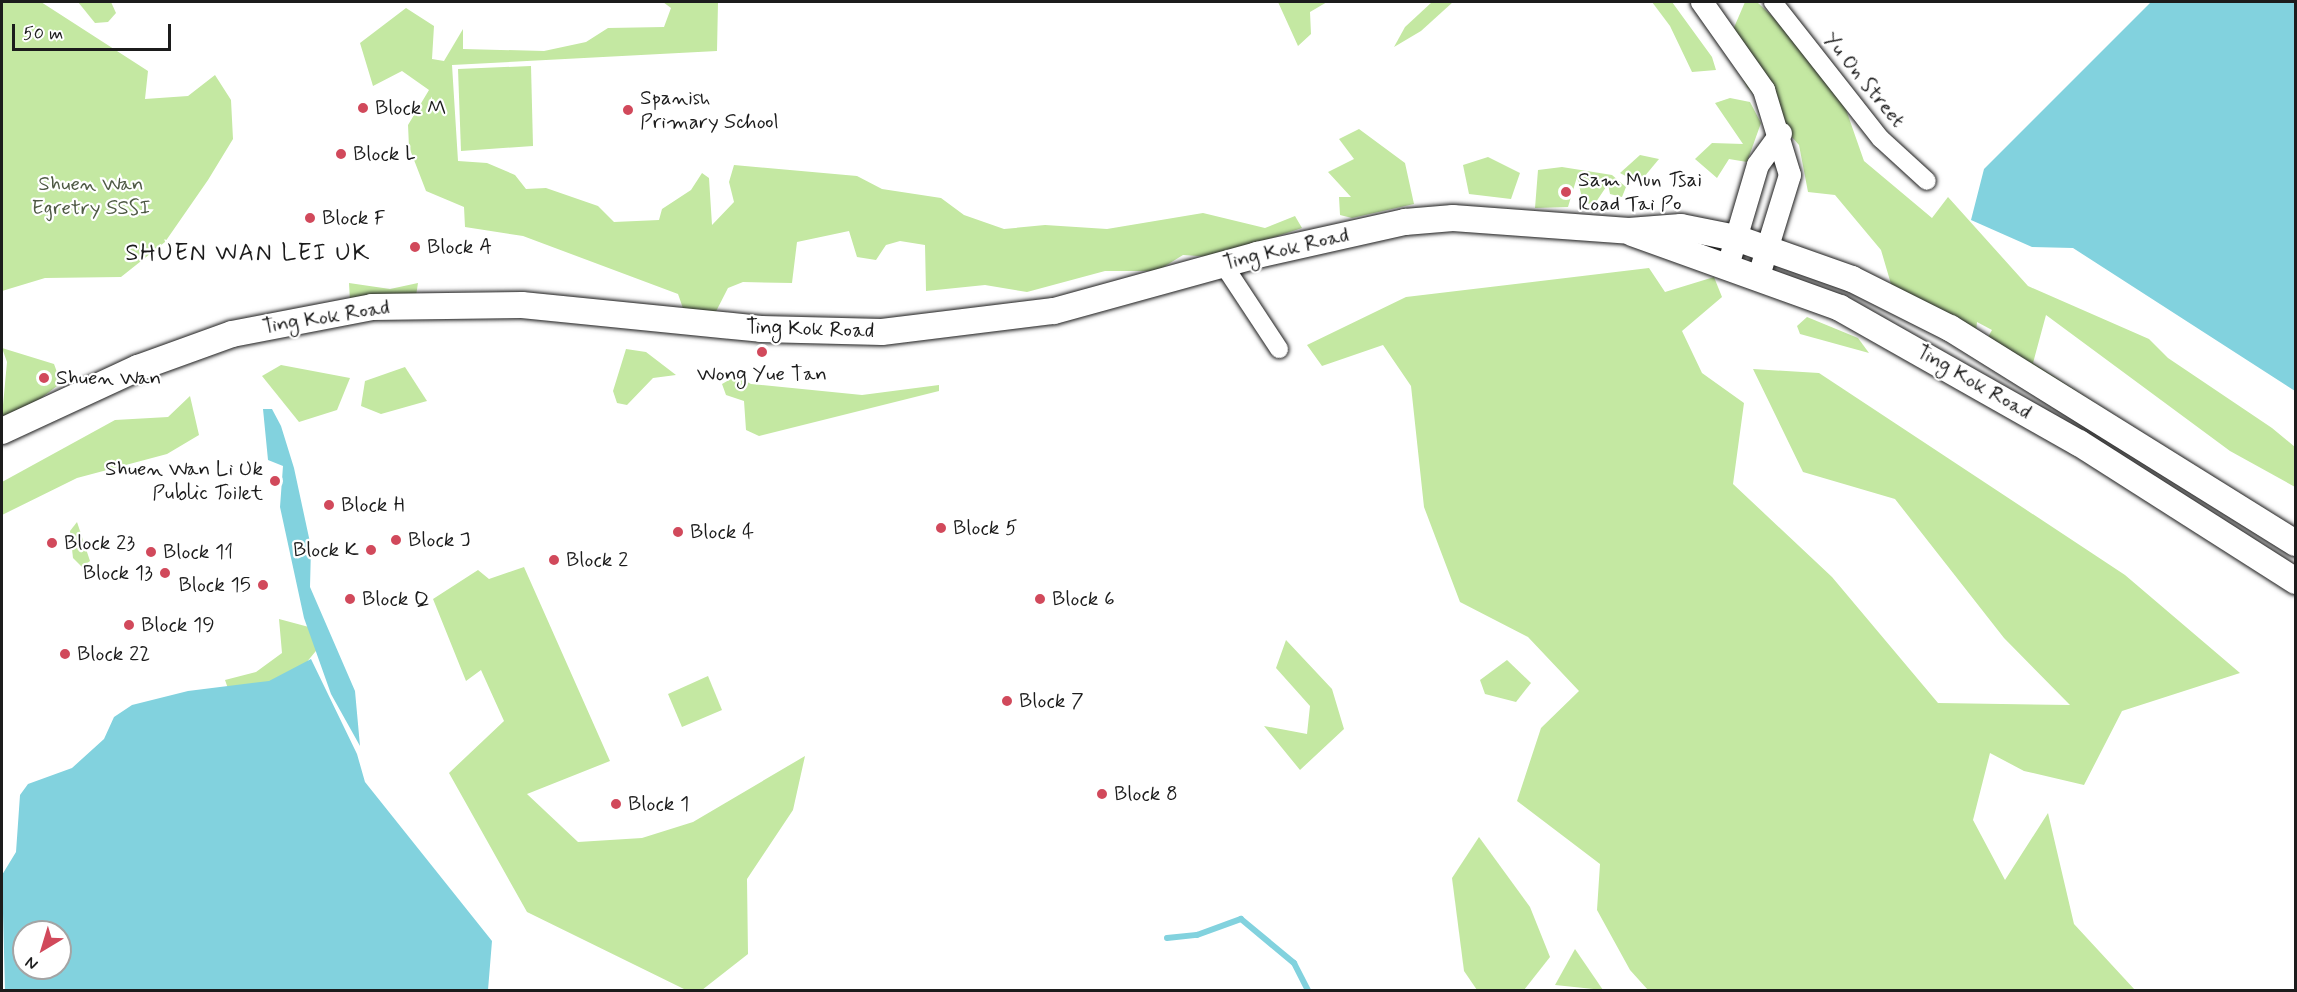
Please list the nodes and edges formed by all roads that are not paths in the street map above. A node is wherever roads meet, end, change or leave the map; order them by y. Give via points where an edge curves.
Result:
1 (1702, 2) edge
2 (1773, 2) edge
3 (1781, 133) junction
4 (1927, 181) dead end
5 (1629, 231) junction
6 (1736, 238) junction
7 (1767, 248) junction
8 (1223, 264) junction
9 (1728, 266) junction
10 (1759, 276) junction
11 (1279, 349) dead end
12 (2, 431) edge
13 (2295, 543) edge
14 (2295, 581) edge

1 - 3 street via 1764,90
2 - 4 street, Yu On Street via 1881,140
3 - 6 street via 1758,165
3 - 7 street via 1790,175
5 - 6 main road, Ting Kok Road via 1681,227
5 - 8 main road, Ting Kok Road via 1453,218 1371,228
5 - 9 main road, Ting Kok Road
6 - 7 main road, Ting Kok Road
6 - 9 street
7 - 10 street
7 - 13 main road, Ting Kok Road via 1852,279 1950,328
8 - 11 street via 1242,285
8 - 12 main road, Ting Kok Road via 1054,312 882,332 761,329 522,305 372,307 232,333 138,368
9 - 10 main road, Ting Kok Road
10 - 14 main road, Ting Kok Road via 1840,308 1936,359

